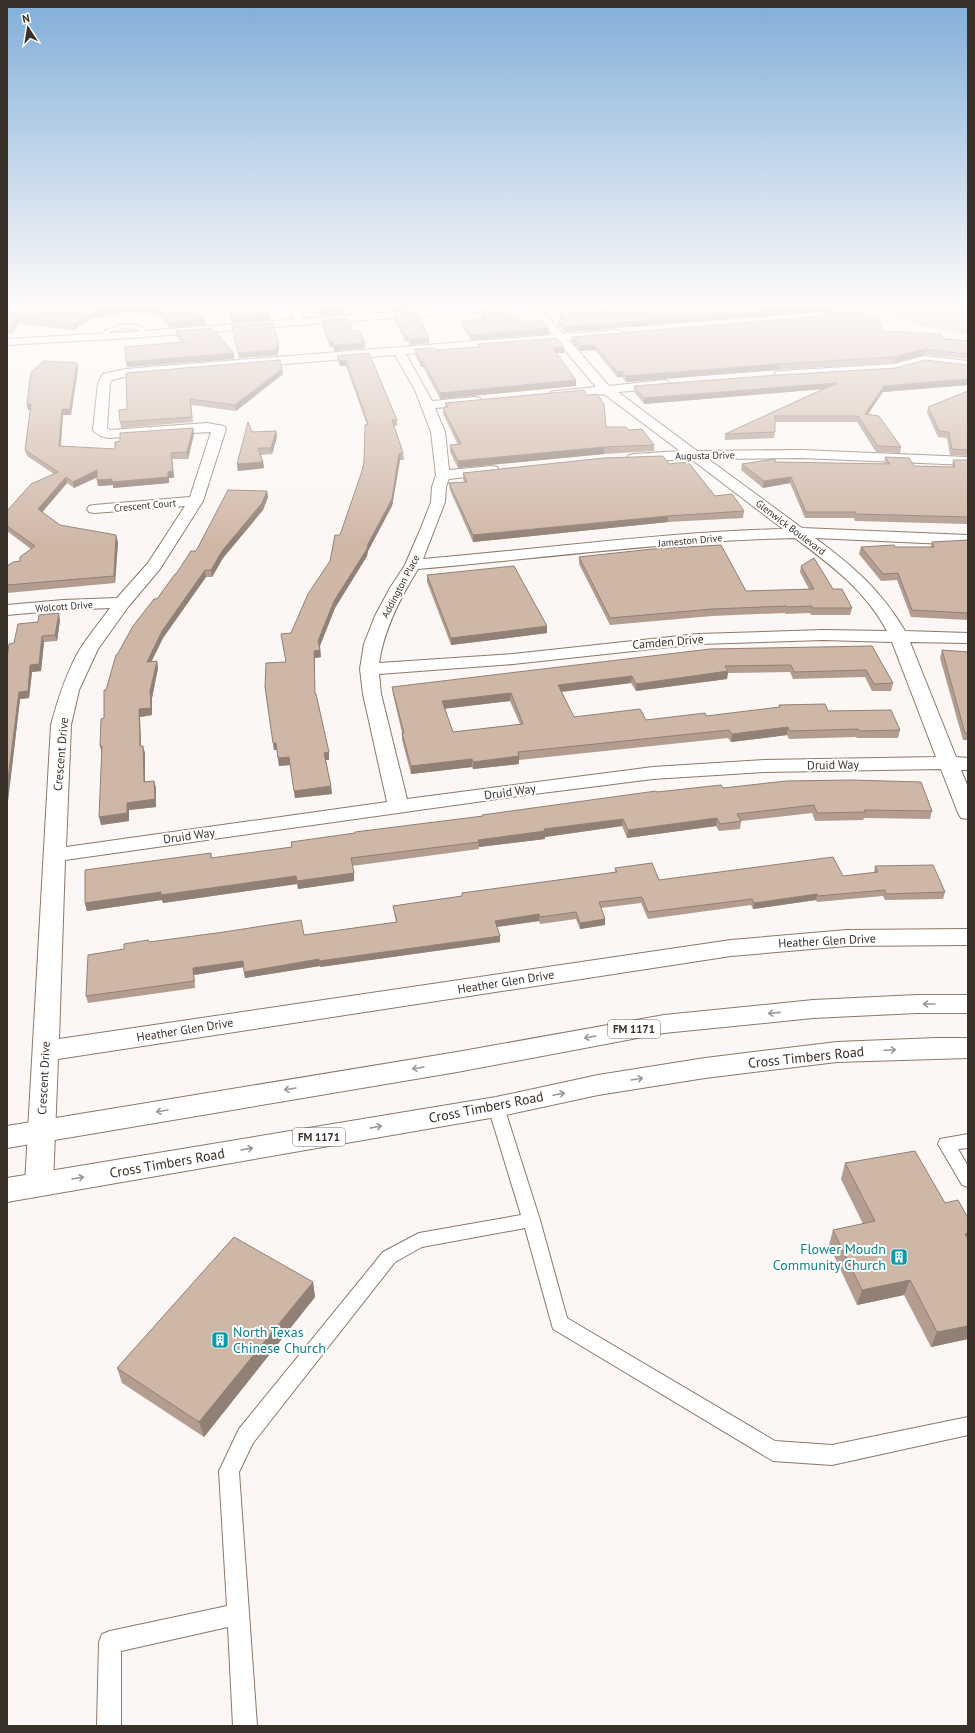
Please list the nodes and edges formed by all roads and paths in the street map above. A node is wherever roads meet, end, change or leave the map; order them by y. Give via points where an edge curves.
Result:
1 (104, 383) edge
2 (416, 383) edge
3 (599, 383) edge
4 (674, 384) edge
5 (605, 389) junction
6 (546, 396) edge
7 (486, 401) edge
8 (428, 405) junction
9 (693, 455) junction
10 (621, 459) edge
11 (968, 461) edge
12 (507, 469) edge
13 (443, 475) junction
14 (196, 501) junction
15 (94, 509) dead end
16 (801, 533) junction
17 (968, 540) edge
18 (413, 565) junction
19 (122, 603) junction
20 (7, 610) edge
21 (899, 636) junction
22 (968, 638) edge
23 (370, 669) junction
24 (948, 763) junction
25 (968, 764) edge
26 (399, 807) junction
27 (968, 813) edge
28 (55, 855) junction
29 (968, 937) edge
30 (968, 1004) edge
31 (968, 1048) edge
32 (46, 1051) junction
33 (496, 1107) junction
34 (42, 1131) junction
35 (7, 1136) edge
36 (968, 1141) edge
37 (968, 1180) edge
38 (39, 1184) junction
39 (7, 1190) edge
40 (531, 1220) junction
41 (968, 1426) edge
42 (238, 1614) junction
43 (109, 1726) edge
44 (245, 1726) edge

1 - 14 street, Crescent Drive via 100,430 108,434 207,427 219,429
2 - 8 street, Addington Place
3 - 5 street, Glenwick Boulevard
4 - 5 street
5 - 6 street
5 - 9 street, Glenwick Boulevard
7 - 8 street
8 - 13 street, Addington Place via 438,432
9 - 10 street, Augusta Drive
9 - 11 street, Augusta Drive via 826,449
9 - 16 street, Glenwick Boulevard
12 - 13 street
13 - 18 street, Addington Place via 438,502
14 - 15 street, Crescent Court
14 - 19 street, Crescent Drive via 154,566
16 - 17 street, Jameston Drive
16 - 18 street, Jameston Drive via 686,539
16 - 21 street, Glenwick Boulevard via 862,584
18 - 23 street, Addington Place via 384,616 373,644
19 - 20 street, Wolcott Drive
19 - 28 street, Crescent Drive via 82,663 70,690 61,725
21 - 22 street, Camden Drive
21 - 23 street, Camden Drive via 823,635 698,639 512,659
21 - 24 street, Glenwick Boulevard
23 - 26 street, Addington Place via 372,694
24 - 25 street, Druid Way
24 - 26 street, Druid Way via 764,766 676,771
24 - 27 street, Glenwick Boulevard
26 - 28 street, Druid Way
28 - 32 street, Crescent Drive
29 - 32 street, Heather Glen Drive via 847,938 731,948
30 -> 34 street, FM 1171 via 813,1009 664,1024 457,1062
33 -> 31 street, Cross Timbers Road / FM 1171 via 598,1085 705,1068 837,1052
32 - 34 street, Crescent Drive
38 -> 33 street, Cross Timbers Road / FM 1171
33 - 40 lane
34 - 35 street, FM 1171
34 - 38 street, Crescent Drive
36 - 37 lane via 946,1144
38 - 39 street, Cross Timbers Road / FM 1171
40 - 41 lane via 559,1323 773,1451 832,1455
40 - 42 lane via 419,1240 389,1257 246,1436 229,1471
42 - 43 lane via 110,1642
42 - 44 lane

